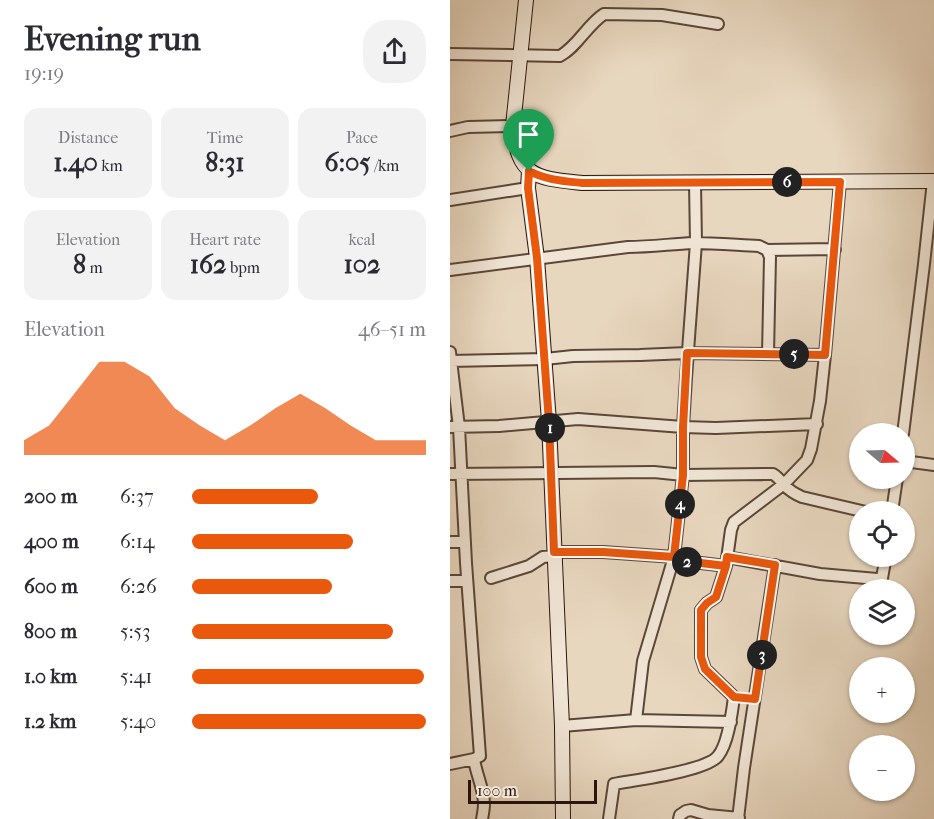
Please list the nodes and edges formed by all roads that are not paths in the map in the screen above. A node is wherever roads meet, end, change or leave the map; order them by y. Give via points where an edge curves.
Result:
1 (526, 0) edge
2 (718, 24) dead end
3 (450, 54) edge
4 (520, 55) junction
5 (513, 126) junction
6 (450, 130) edge
7 (529, 171) junction
8 (933, 181) edge
9 (840, 182) junction
10 (695, 183) junction
11 (528, 188) junction
12 (932, 196) edge
13 (450, 200) edge
14 (696, 243) junction
15 (835, 249) junction
16 (767, 250) junction
17 (537, 258) junction
18 (450, 270) edge
19 (687, 353) junction
20 (768, 354) junction
21 (825, 355) junction
22 (451, 358) edge
23 (545, 359) junction
24 (549, 422) junction
25 (817, 423) junction
26 (904, 423) edge
27 (454, 427) edge
28 (683, 427) junction
29 (915, 462) edge
30 (934, 465) edge
31 (456, 474) edge
32 (551, 474) junction
33 (683, 475) junction
34 (784, 484) junction
35 (849, 508) edge
36 (450, 542) edge
37 (465, 542) junction
38 (554, 554) junction
39 (674, 557) junction
40 (727, 562) junction
41 (775, 565) junction
42 (885, 567) edge
43 (491, 578) dead end
44 (450, 581) edge
45 (467, 581) junction
46 (734, 697) junction
47 (755, 699) junction
48 (636, 720) junction
49 (730, 722) junction
50 (562, 726) junction
51 (474, 759) junction
52 (450, 764) edge
53 (739, 818) edge
54 (483, 819) edge
55 (563, 819) edge
56 (609, 819) edge
57 (679, 819) edge

1 - 4 street
2 - 4 street via 662,15 604,14 560,56
3 - 4 street
4 - 5 street
5 - 6 street
5 - 7 street via 521,162
7 - 10 street via 582,183
7 - 11 street
8 - 9 street
8 - 12 street
9 - 10 street
9 - 15 street
10 - 14 street
11 - 13 street
11 - 17 street
12 - 26 street
14 - 16 street via 759,246
14 - 17 street
14 - 19 street
15 - 16 street
15 - 21 street
16 - 20 street
17 - 18 street
17 - 23 street
19 - 20 street
19 - 23 street
19 - 28 street
20 - 21 street
21 - 25 street
22 - 23 street
22 - 27 street
23 - 24 street
24 - 27 street
24 - 28 street via 578,419
24 - 32 street
25 - 28 street
25 - 34 street via 807,460
27 - 31 street
28 - 33 street
29 - 30 street
31 - 32 street
31 - 37 street
32 - 33 street
32 - 38 street
33 - 34 street via 773,474
33 - 39 street
34 - 35 street via 802,497
34 - 40 street via 734,522
36 - 37 street
37 - 45 street
38 - 39 street via 603,552
38 - 43 street
38 - 50 street
39 - 40 street
39 - 48 street via 643,661
40 - 41 street
40 - 46 street via 716,597 701,610 701,657 705,669
41 - 42 street via 877,579 882,578
41 - 47 street
44 - 45 street
45 - 51 street via 480,756
46 - 47 street
46 - 49 street
47 - 53 street
48 - 49 street
48 - 50 street
49 - 56 street via 718,757 709,763 614,784
50 - 55 street
51 - 52 street
51 - 54 street via 484,804
53 - 57 street via 691,810

